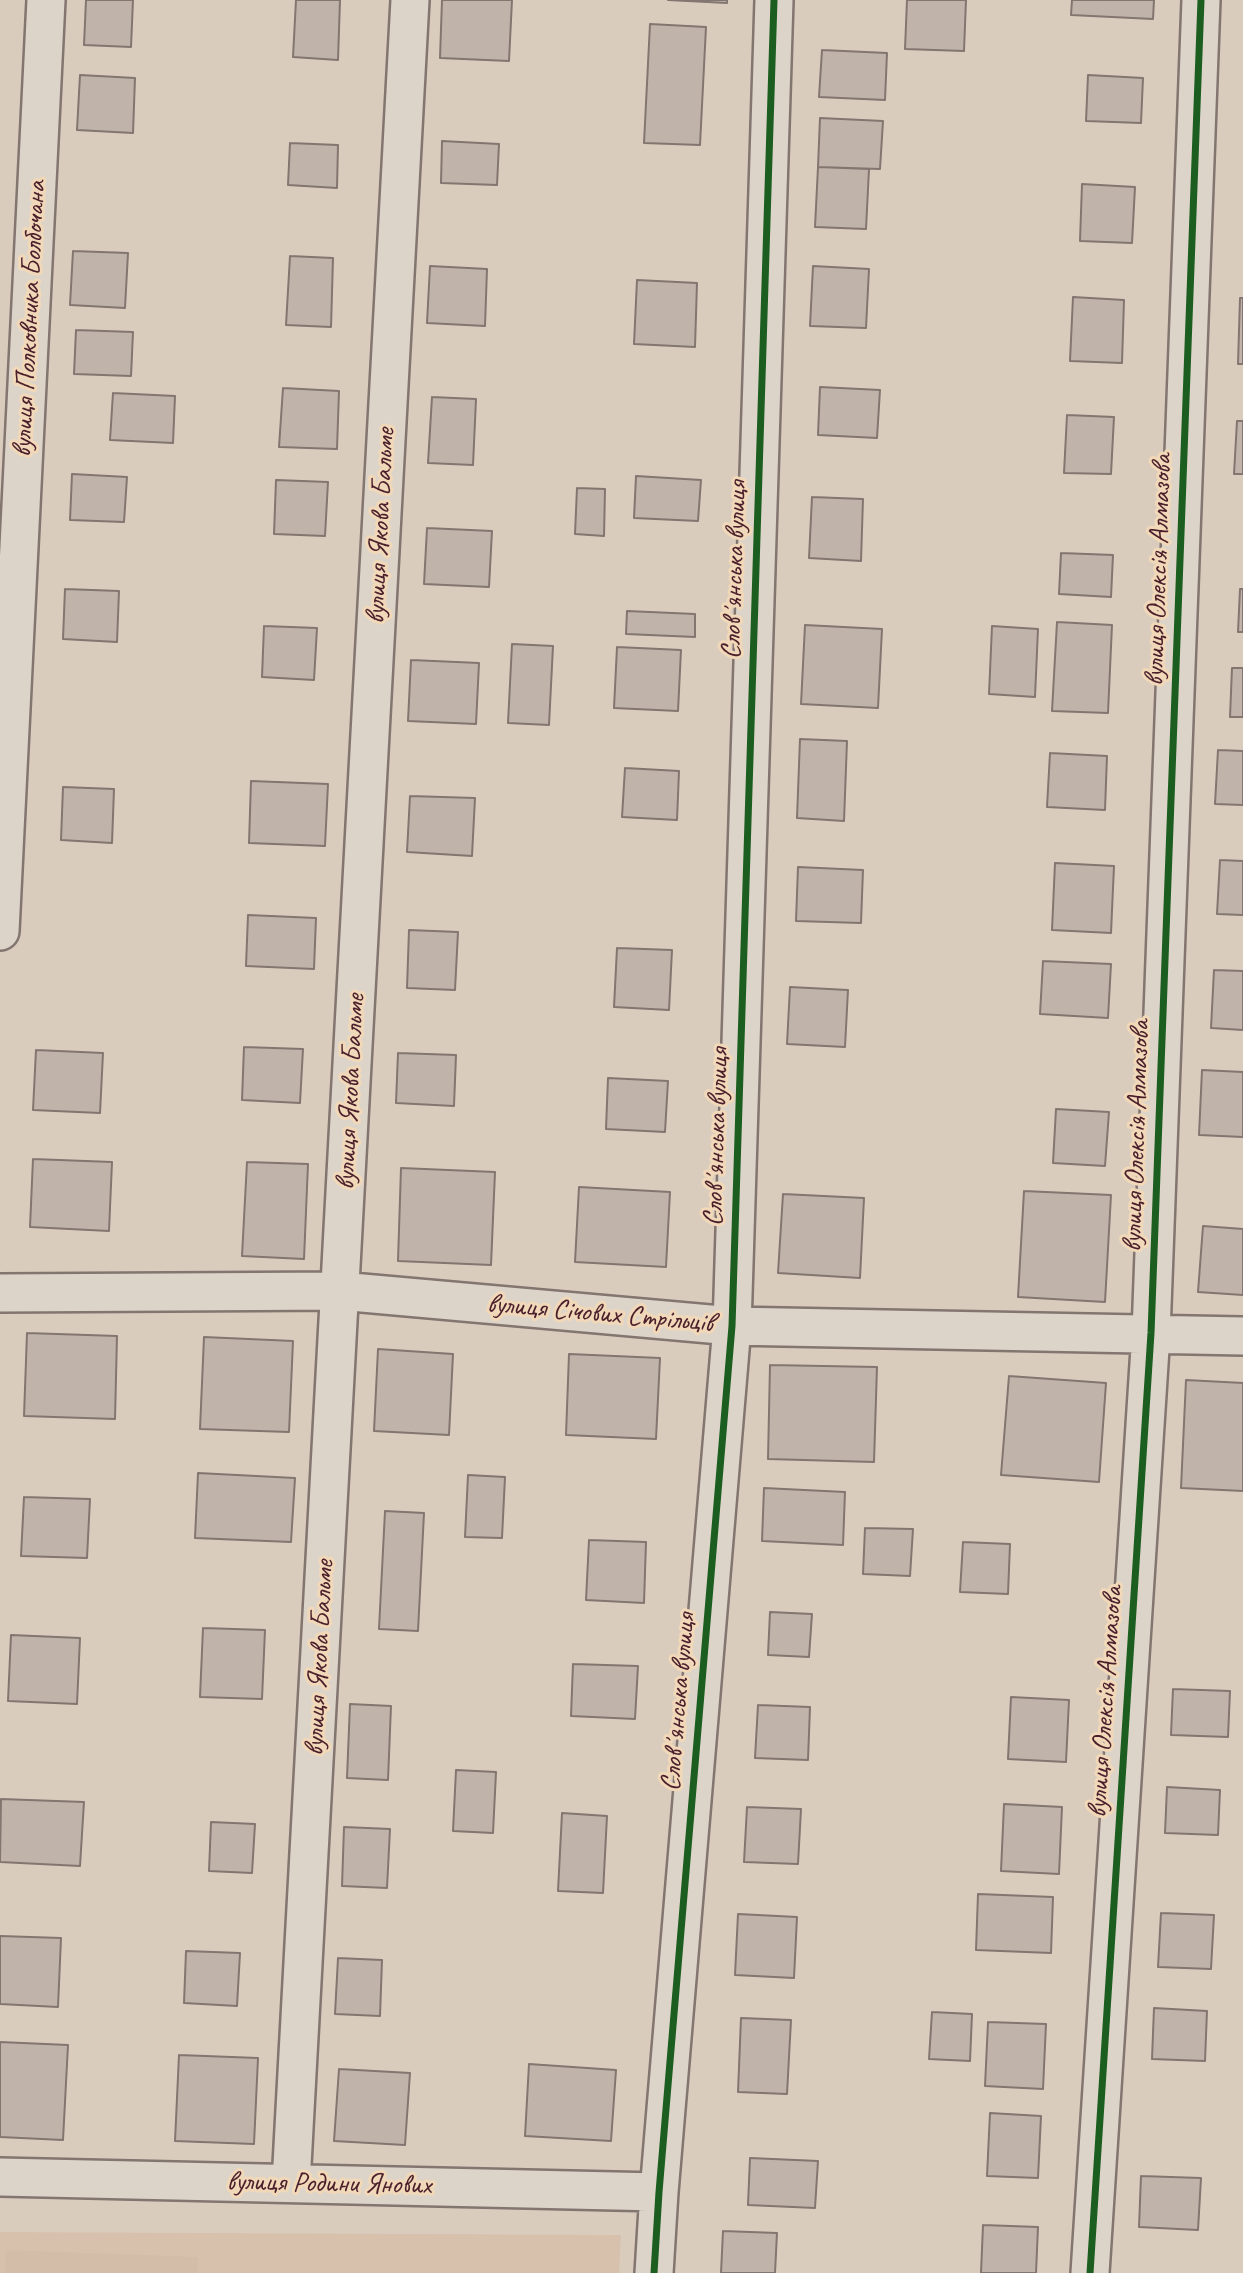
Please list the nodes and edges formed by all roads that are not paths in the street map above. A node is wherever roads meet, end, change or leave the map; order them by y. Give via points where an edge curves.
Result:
1 (46, 0) edge
2 (410, 0) edge
3 (774, 0) edge
4 (1201, 0) edge
5 (0, 931) edge
6 (340, 1291) junction
7 (0, 1293) edge
8 (732, 1326) junction
9 (1151, 1333) junction
10 (1243, 1336) edge
11 (0, 2177) edge
12 (291, 2183) junction
13 (659, 2192) junction
14 (654, 2273) edge
15 (1090, 2273) edge

1 - 5 street, вулиця Полковника Болбочана
2 - 6 street, вулиця Якова Бальме
3 - 8 street, Словʼянська вулиця
4 - 9 street, вулиця Олексія Алмазова
6 - 7 street, вулиця Січових Стрільців
6 - 8 street, вулиця Січових Стрільців
6 - 12 street, вулиця Якова Бальме
8 - 9 street, вулиця Січових Стрільців
8 - 13 street, Словʼянська вулиця
9 - 10 street, вулиця Січових Стрільців
9 - 15 street, вулиця Олексія Алмазова
11 - 12 street, вулиця Родини Янових
12 - 13 street, вулиця Родини Янових
13 - 14 street, Словʼянська вулиця

